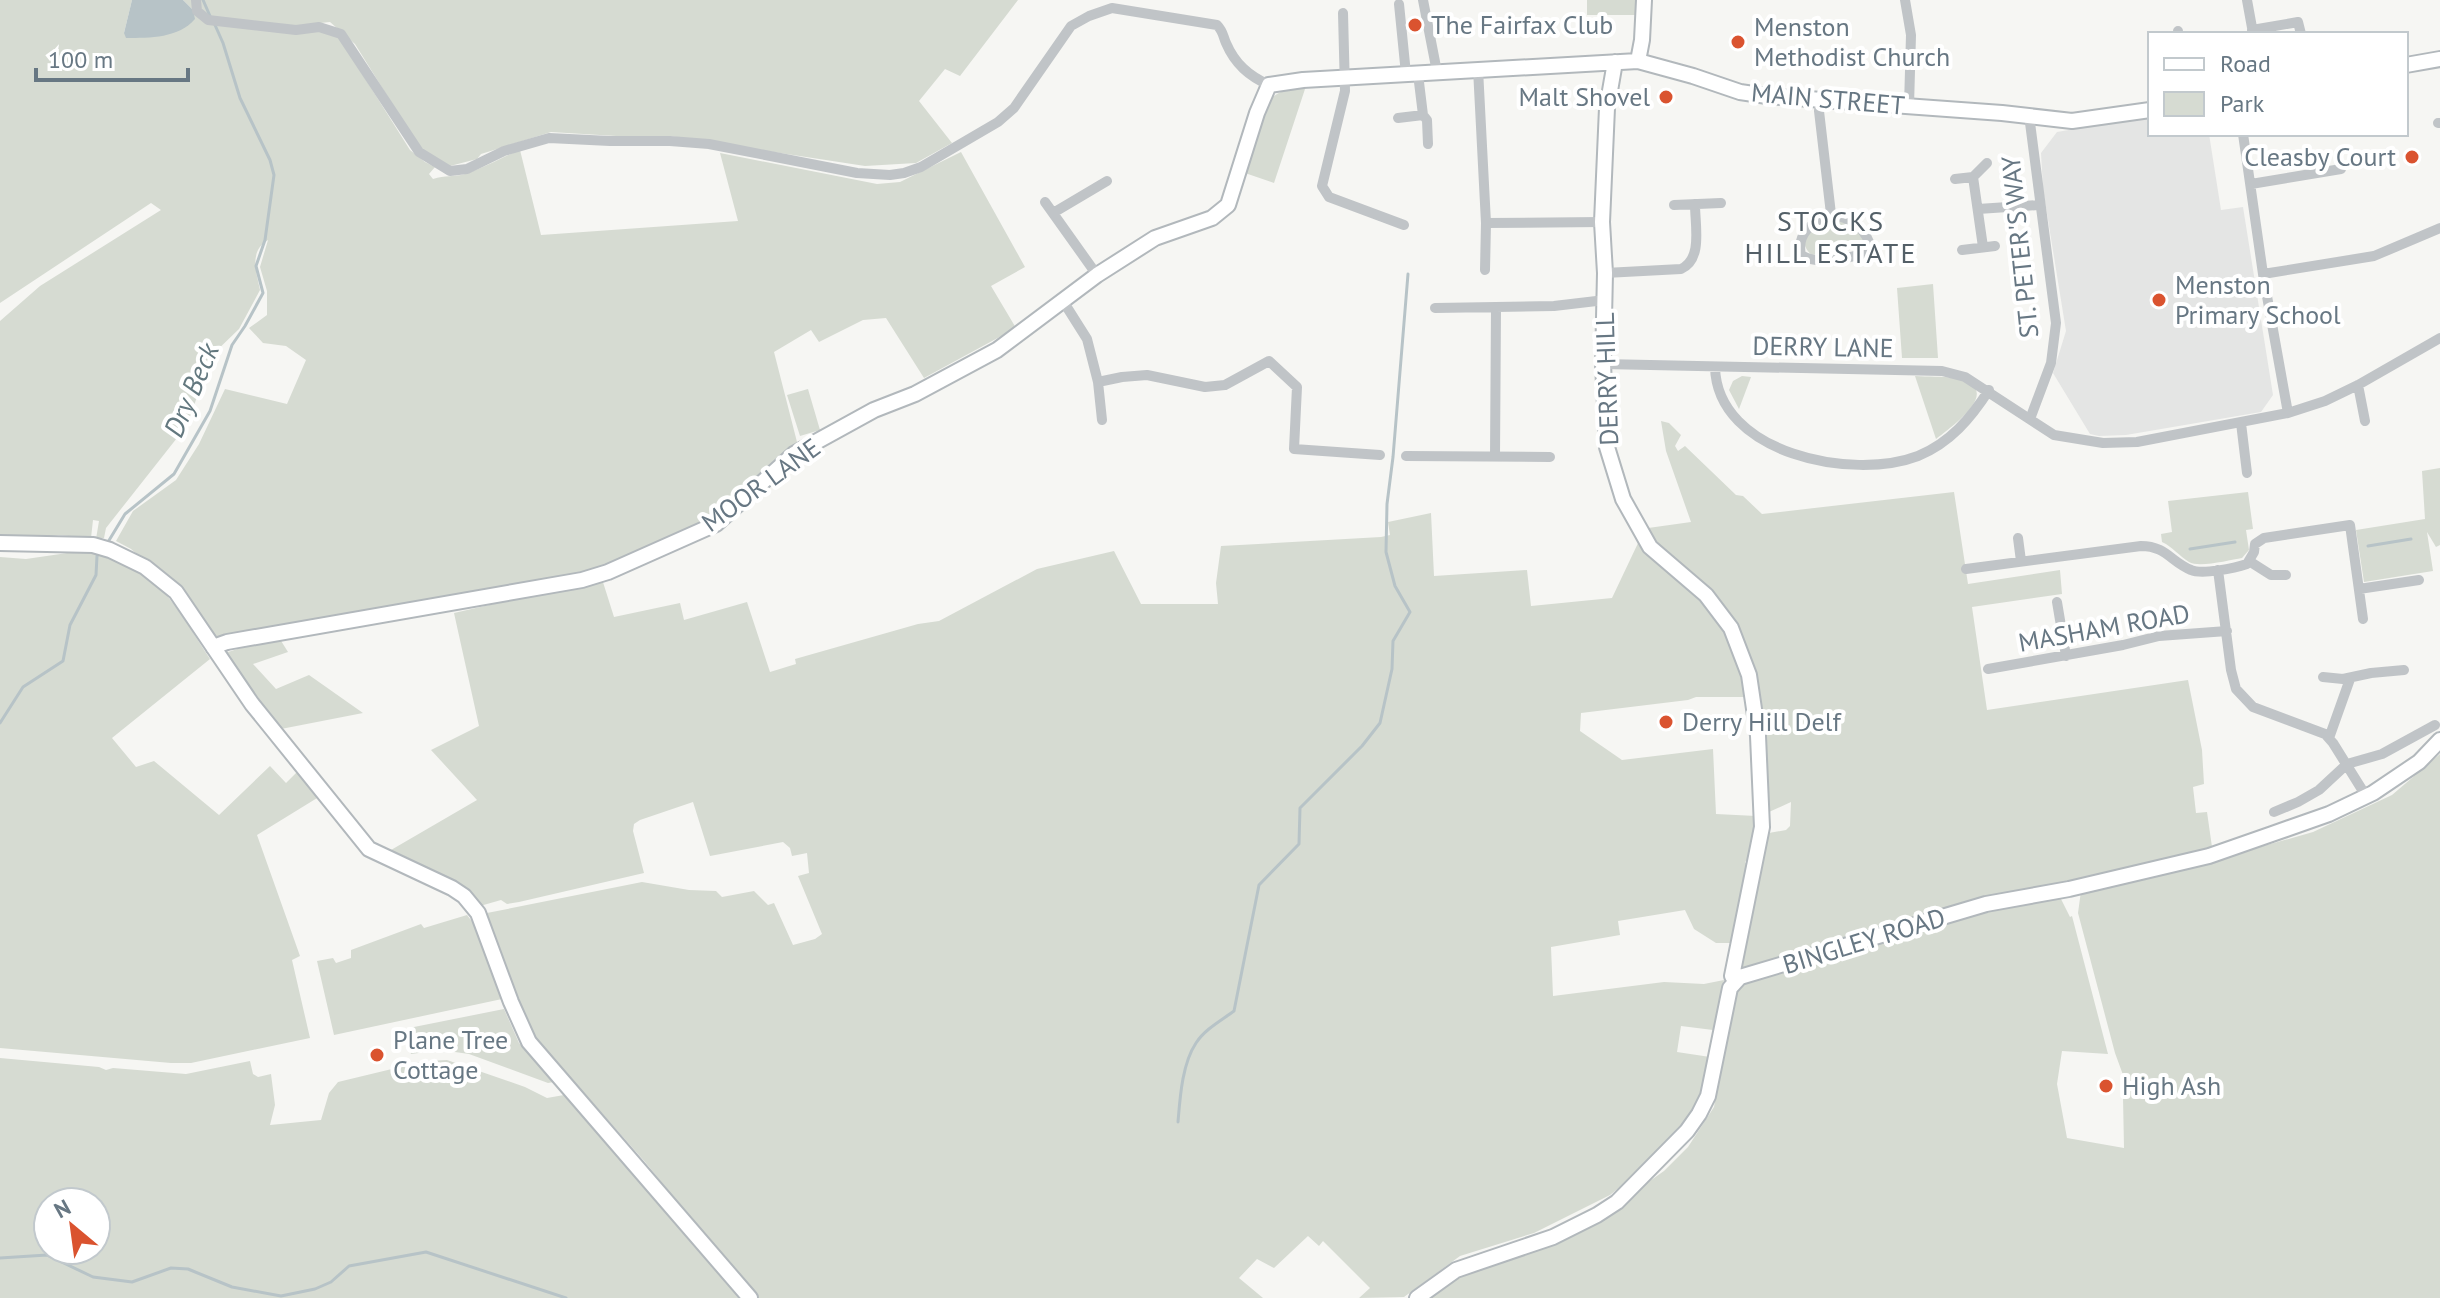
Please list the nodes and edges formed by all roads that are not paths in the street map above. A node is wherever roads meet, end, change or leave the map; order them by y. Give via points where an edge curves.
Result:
1 (196, 0) edge
2 (1423, 0) edge
3 (1644, 0) edge
4 (1905, 0) edge
5 (2247, 0) edge
6 (1399, 4) dead end
7 (1343, 13) dead end
8 (2252, 32) edge
9 (2300, 32) edge
10 (1638, 61) junction
11 (1615, 62) junction
12 (2439, 64) edge
13 (2408, 65) edge
14 (1478, 69) junction
15 (1437, 72) junction
16 (1412, 74) junction
17 (1346, 78) junction
18 (1269, 85) junction
19 (1820, 100) junction
20 (1909, 106) junction
21 (2148, 110) edge
22 (1423, 115) junction
23 (2029, 115) junction
24 (1398, 118) dead end
25 (2243, 136) edge
26 (1428, 144) dead end
27 (1987, 163) dead end
28 (2341, 169) dead end
29 (1973, 177) junction
30 (1955, 179) dead end
31 (1107, 181) dead end
32 (2251, 184) junction
33 (1045, 202) dead end
34 (1721, 203) dead end
35 (1695, 204) junction
36 (1674, 205) dead end
37 (2039, 205) junction
38 (1978, 209) junction
39 (1053, 213) junction
40 (1831, 214) junction
41 (1602, 222) junction
42 (1486, 223) junction
43 (1404, 225) dead end
44 (2440, 228) edge
45 (1995, 246) dead end
46 (1983, 247) junction
47 (1962, 250) dead end
48 (1485, 270) dead end
49 (1605, 273) junction
50 (2263, 274) junction
51 (1097, 275) junction
52 (1605, 300) junction
53 (1063, 301) junction
54 (1435, 308) dead end
55 (1496, 308) junction
56 (2440, 338) edge
57 (1603, 364) junction
58 (1715, 367) junction
59 (1098, 382) junction
60 (2358, 385) junction
61 (1989, 390) junction
62 (2288, 413) junction
63 (2030, 419) junction
64 (1102, 420) dead end
65 (2365, 421) dead end
66 (2241, 423) junction
67 (1380, 455) dead end
68 (1406, 456) dead end
69 (1495, 456) junction
70 (1550, 457) dead end
71 (2247, 473) dead end
72 (2018, 538) dead end
73 (0, 543) edge
74 (2021, 561) junction
75 (2249, 561) junction
76 (1966, 569) dead end
77 (2218, 570) junction
78 (2286, 575) dead end
79 (2419, 580) dead end
80 (2359, 589) junction
81 (2057, 602) dead end
82 (2363, 619) dead end
83 (2227, 631) junction
84 (213, 647) junction
85 (2066, 656) junction
86 (1988, 669) dead end
87 (2404, 670) dead end
88 (2323, 677) dead end
89 (2350, 679) junction
90 (2435, 725) dead end
91 (2329, 738) junction
92 (2440, 740) edge
93 (2347, 764) junction
94 (2366, 796) junction
95 (2274, 812) dead end
96 (1735, 981) junction
97 (750, 1298) edge
98 (1417, 1298) edge

1 - 18 street via 197,11 208,20 296,30 319,27 341,34 419,152 450,171 549,138 709,144 857,173 904,173 998,122 1014,108 1071,26 1112,8 1217,25 1241,68
2 - 15 street
3 - 10 street
4 - 20 street via 1911,35
5 - 8 street
6 - 16 street
7 - 17 street
8 - 9 street via 2298,22
10 - 11 street, MAIN STREET
10 - 19 street, MAIN STREET via 1740,92
11 - 14 street, MAIN STREET
11 - 41 street, DERRY HILL via 1607,108
12 - 13 street
14 - 15 street, MAIN STREET
14 - 42 street
15 - 16 street, MAIN STREET
16 - 17 street, MAIN STREET
16 - 22 street
17 - 18 street, MAIN STREET
17 - 43 street via 1322,186 1329,197
18 - 51 street, MOOR LANE via 1228,205 1212,218 1155,238
19 - 20 street, MAIN STREET
19 - 40 street
20 - 23 street, MAIN STREET
21 - 23 street, MAIN STREET via 2072,121
22 - 24 street
22 - 26 street
23 - 37 street, ST. PETER'S WAY
25 - 32 street
27 - 29 street
28 - 32 street
29 - 30 street
29 - 38 street
31 - 39 street
32 - 50 street
33 - 39 street
34 - 35 street
35 - 36 street
35 - 49 street via 1695,255 1690,265
37 - 38 street
37 - 63 street, ST. PETER'S WAY via 2056,323 2051,363
38 - 46 street
39 - 51 street
40 - 40 street via 1801,237 1801,255 1810,261 1865,253 1865,232
41 - 42 street
41 - 49 street, DERRY HILL
42 - 48 street
44 - 50 street via 2374,256
45 - 46 street
46 - 47 street
49 - 52 street, DERRY HILL
50 - 62 street
51 - 53 street, MOOR LANE
52 - 55 street
52 - 57 street, DERRY HILL
53 - 59 street via 1087,339
53 - 84 street, MOOR LANE via 997,350 794,454 716,524 608,572
54 - 55 street
55 - 69 street
56 - 60 street, DERRY LANE
57 - 58 street, DERRY LANE
57 - 96 street, DERRY HILL via 1607,447 1623,499 1650,547 1706,595 1731,628 1749,675 1762,827
58 - 61 street, DERRY LANE via 1942,371
58 - 61 street via 1715,382 1726,406 1769,445 1807,458 1852,463 1899,461 1935,448 1966,422
59 - 64 street
59 - 67 street via 1147,375 1205,387 1225,385 1269,361 1297,387 1294,449
60 - 62 street, DERRY LANE
60 - 65 street
61 - 63 street, DERRY LANE
62 - 66 street, DERRY LANE
63 - 66 street, DERRY LANE via 2054,435 2103,443
66 - 71 street
68 - 69 street
69 - 70 street
72 - 74 street
73 - 84 street via 93,545 145,567 176,592
74 - 76 street
74 - 77 street via 2150,546 2194,572
75 - 77 street
75 - 78 street via 2271,575
75 - 80 street via 2255,544 2264,538 2350,525
77 - 83 street
79 - 80 street
80 - 82 street
81 - 85 street
83 - 85 street, MASHAM ROAD via 2159,636
83 - 91 street via 2233,682 2247,702
84 - 97 street via 369,849 464,896 478,913 529,1042
85 - 86 street, MASHAM ROAD
87 - 89 street
88 - 89 street
89 - 91 street
90 - 93 street via 2382,754
91 - 93 street
92 - 94 street, BINGLEY ROAD via 2404,775
93 - 94 street
93 - 95 street via 2319,790
94 - 96 street, BINGLEY ROAD via 2209,856 1986,904
96 - 98 street via 1708,1096 1687,1131 1617,1202 1553,1237 1456,1270

